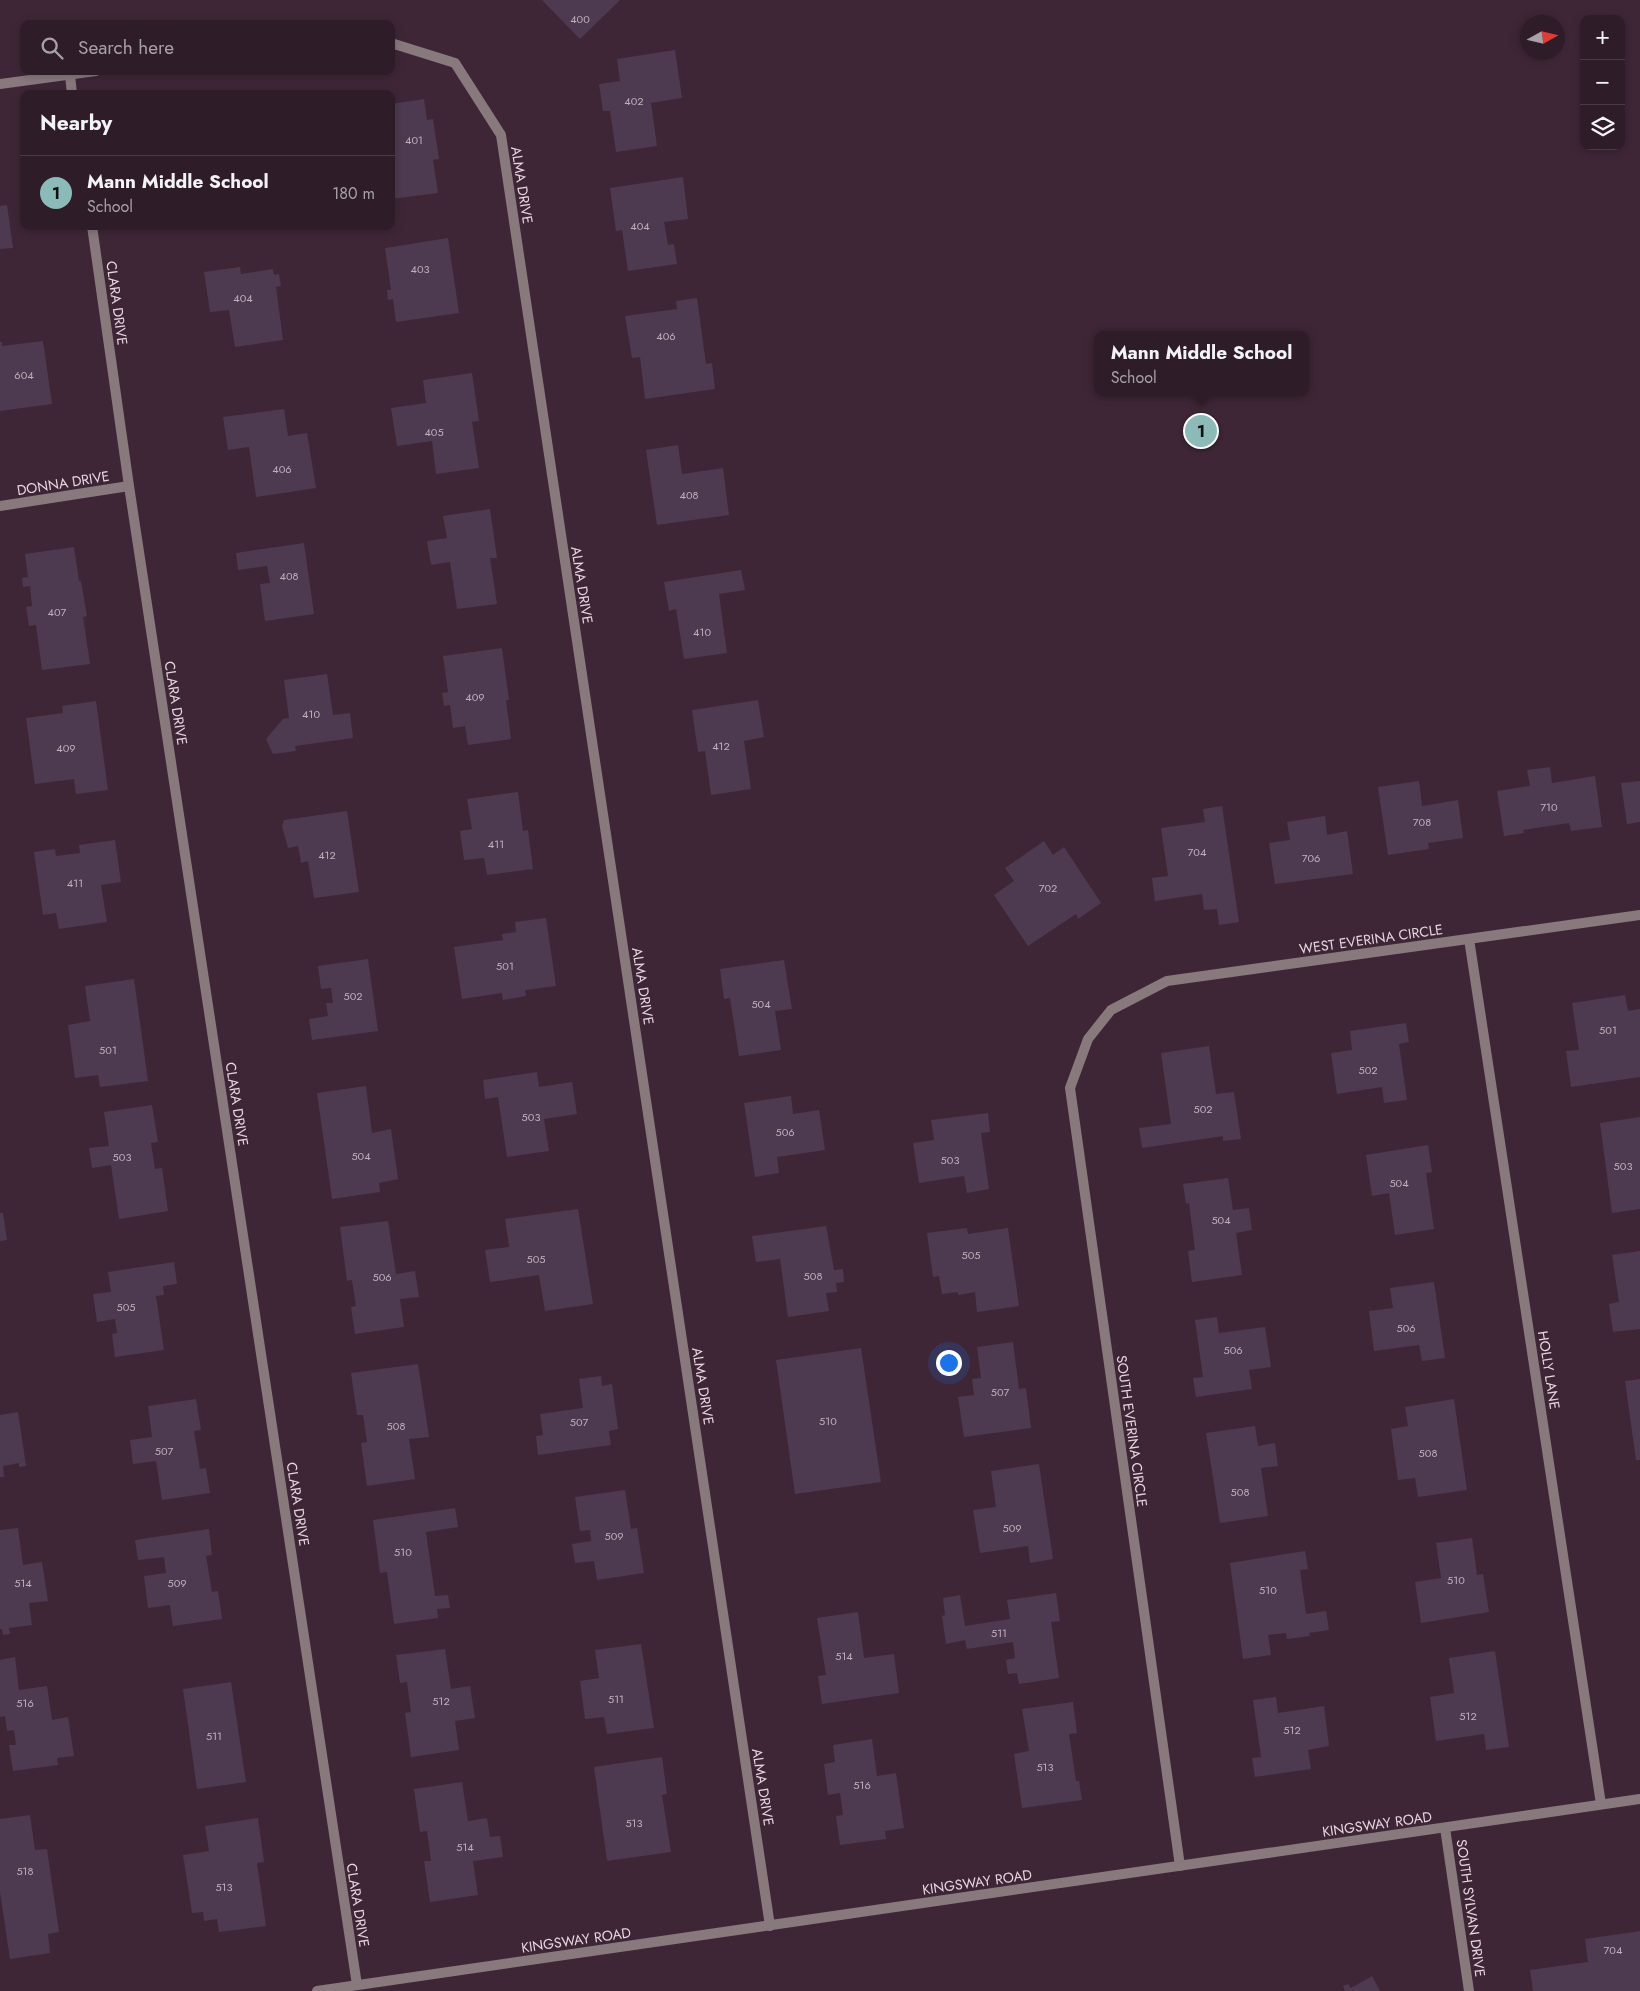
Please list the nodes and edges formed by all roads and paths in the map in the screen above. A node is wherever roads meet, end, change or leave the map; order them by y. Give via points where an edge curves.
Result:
1 (395, 44) edge
2 (70, 75) joint
3 (0, 84) edge
4 (72, 90) edge
5 (93, 230) edge
6 (129, 486) junction
7 (0, 506) edge
8 (1640, 915) edge
9 (1469, 939) junction
10 (1112, 1010) joint
11 (1640, 1799) edge
12 (1601, 1804) junction
13 (1446, 1828) junction
14 (1180, 1866) junction
15 (770, 1926) junction
16 (357, 1985) junction
17 (317, 1991) edge
18 (1469, 1991) edge

1 - 15 street, ALMA DRIVE via 455,63 501,135
2 - 3 street
2 - 4 street
5 - 6 street, CLARA DRIVE
6 - 7 street, DONNA DRIVE
6 - 16 street, CLARA DRIVE
8 - 9 street, WEST EVERINA CIRCLE
9 - 10 street, WEST EVERINA CIRCLE via 1167,981
9 - 12 street, HOLLY LANE
10 - 14 street, SOUTH EVERINA CIRCLE via 1088,1039 1070,1088
11 - 12 street, KINGSWAY ROAD
12 - 13 street, KINGSWAY ROAD
13 - 14 street, KINGSWAY ROAD
13 - 18 street, SOUTH SYLVAN DRIVE
14 - 15 street, KINGSWAY ROAD
15 - 16 street, KINGSWAY ROAD
16 - 17 street, KINGSWAY ROAD

